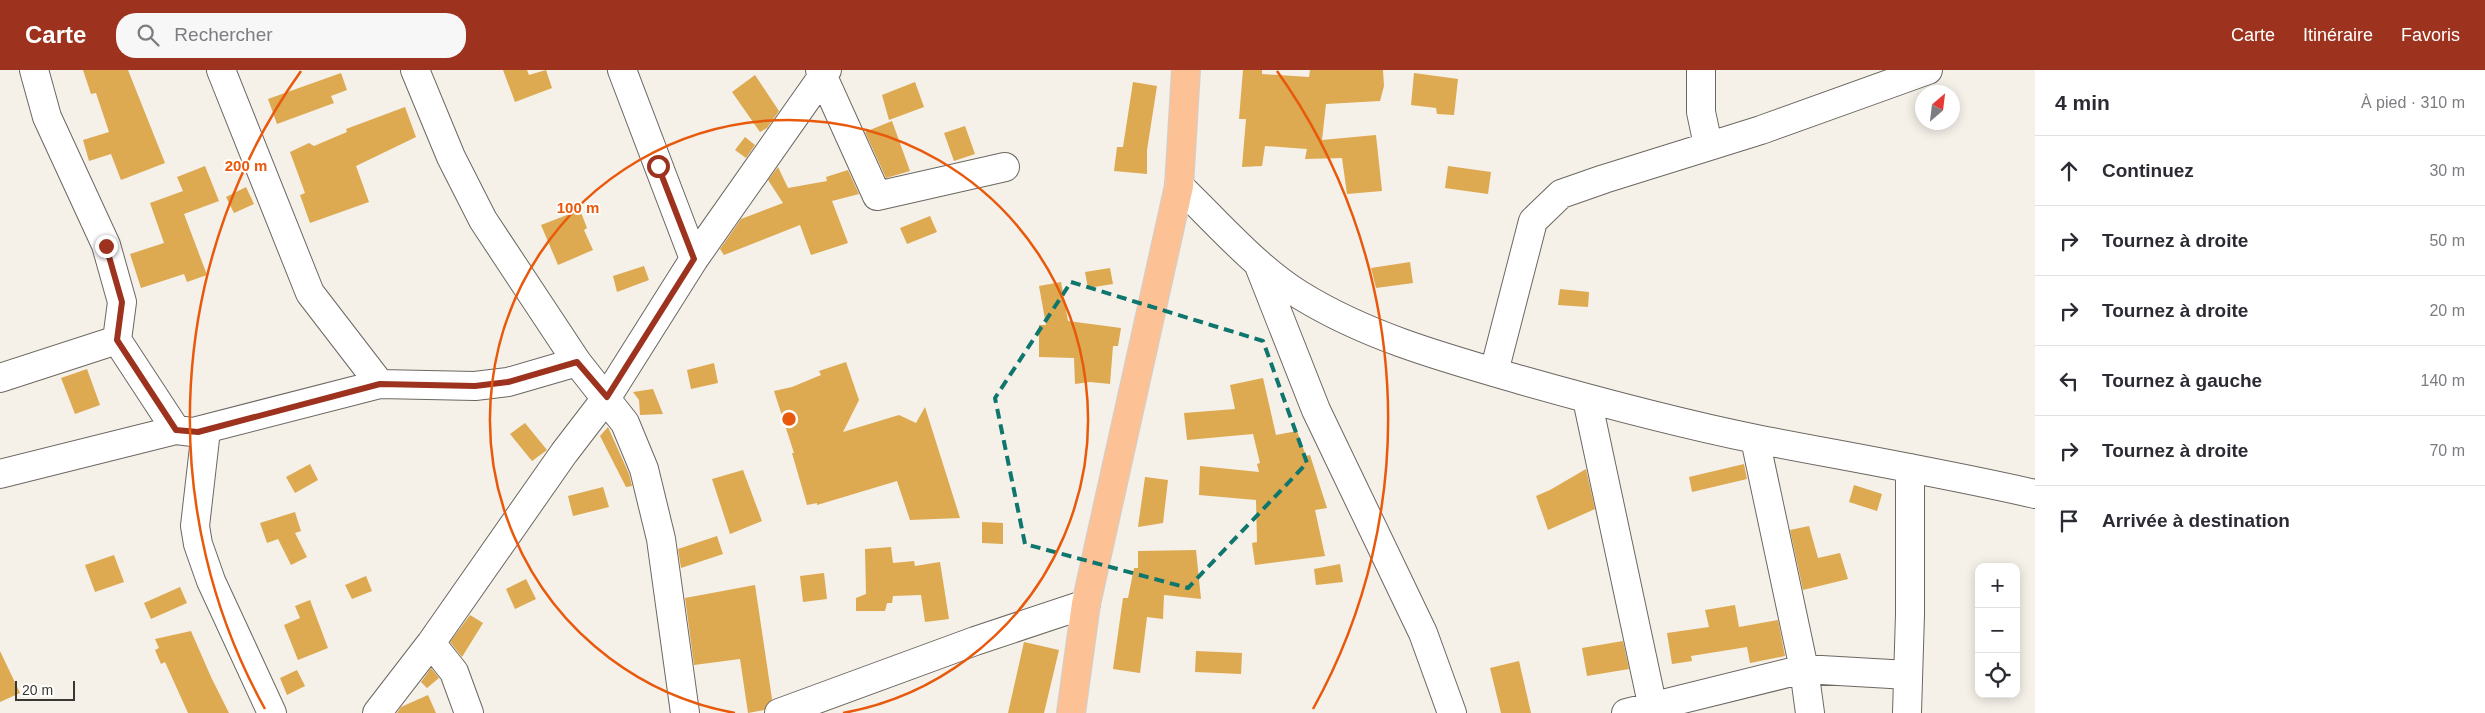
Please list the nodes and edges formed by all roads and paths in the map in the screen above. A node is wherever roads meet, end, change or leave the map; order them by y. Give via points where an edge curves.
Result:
1 (34, 70) edge
2 (221, 70) edge
3 (415, 70) edge
4 (622, 70) edge
5 (1186, 70) edge
6 (1701, 70) edge
7 (1928, 70) edge
8 (824, 72) edge
9 (1889, 77) edge
10 (1708, 145) junction
11 (1005, 166) dead end
12 (1179, 186) junction
13 (694, 259) junction
14 (1257, 262) junction
15 (117, 340) junction
16 (577, 362) junction
17 (1494, 372) junction
18 (0, 378) edge
19 (380, 384) junction
20 (607, 397) junction
21 (1587, 398) junction
22 (176, 430) junction
23 (206, 430) junction
24 (1755, 439) junction
25 (1910, 468) junction
26 (0, 474) edge
27 (2035, 494) edge
28 (1086, 604) junction
29 (432, 643) junction
30 (1804, 669) junction
31 (1908, 675) junction
32 (1654, 710) edge
33 (272, 713) edge
34 (377, 713) edge
35 (469, 713) edge
36 (685, 713) edge
37 (779, 713) edge
38 (1071, 713) edge
39 (1452, 713) edge
40 (1626, 713) edge
41 (1810, 713) edge
42 (1907, 713) edge

1 - 15 street via 47,118 106,246 122,302
2 - 19 street via 310,293
3 - 16 street via 451,158 483,220
4 - 13 street
5 - 12 highway
6 - 10 street via 1701,112
7 - 9 street
8 - 11 street via 877,196
8 - 13 street
9 - 10 street via 1761,130
10 - 17 street via 1561,194 1533,221
12 - 14 street
12 - 28 highway
13 - 20 street
14 - 17 street via 1298,294 1342,319 1392,340
14 - 39 street via 1316,410 1423,633
15 - 18 street
15 - 22 street
16 - 19 street via 508,382 475,386
16 - 20 street
17 - 21 street
19 - 23 street
20 - 29 street via 564,452
20 - 36 street via 625,423 644,468 661,539
21 - 24 street
21 - 32 street
22 - 23 street
22 - 26 street
23 - 33 street via 195,526 198,544 210,581
24 - 25 street
24 - 30 street
25 - 27 street
25 - 31 street
28 - 37 street
28 - 38 highway
29 - 34 street
29 - 35 street via 454,672
30 - 31 street
30 - 32 street
30 - 41 street
31 - 42 street
32 - 40 street

